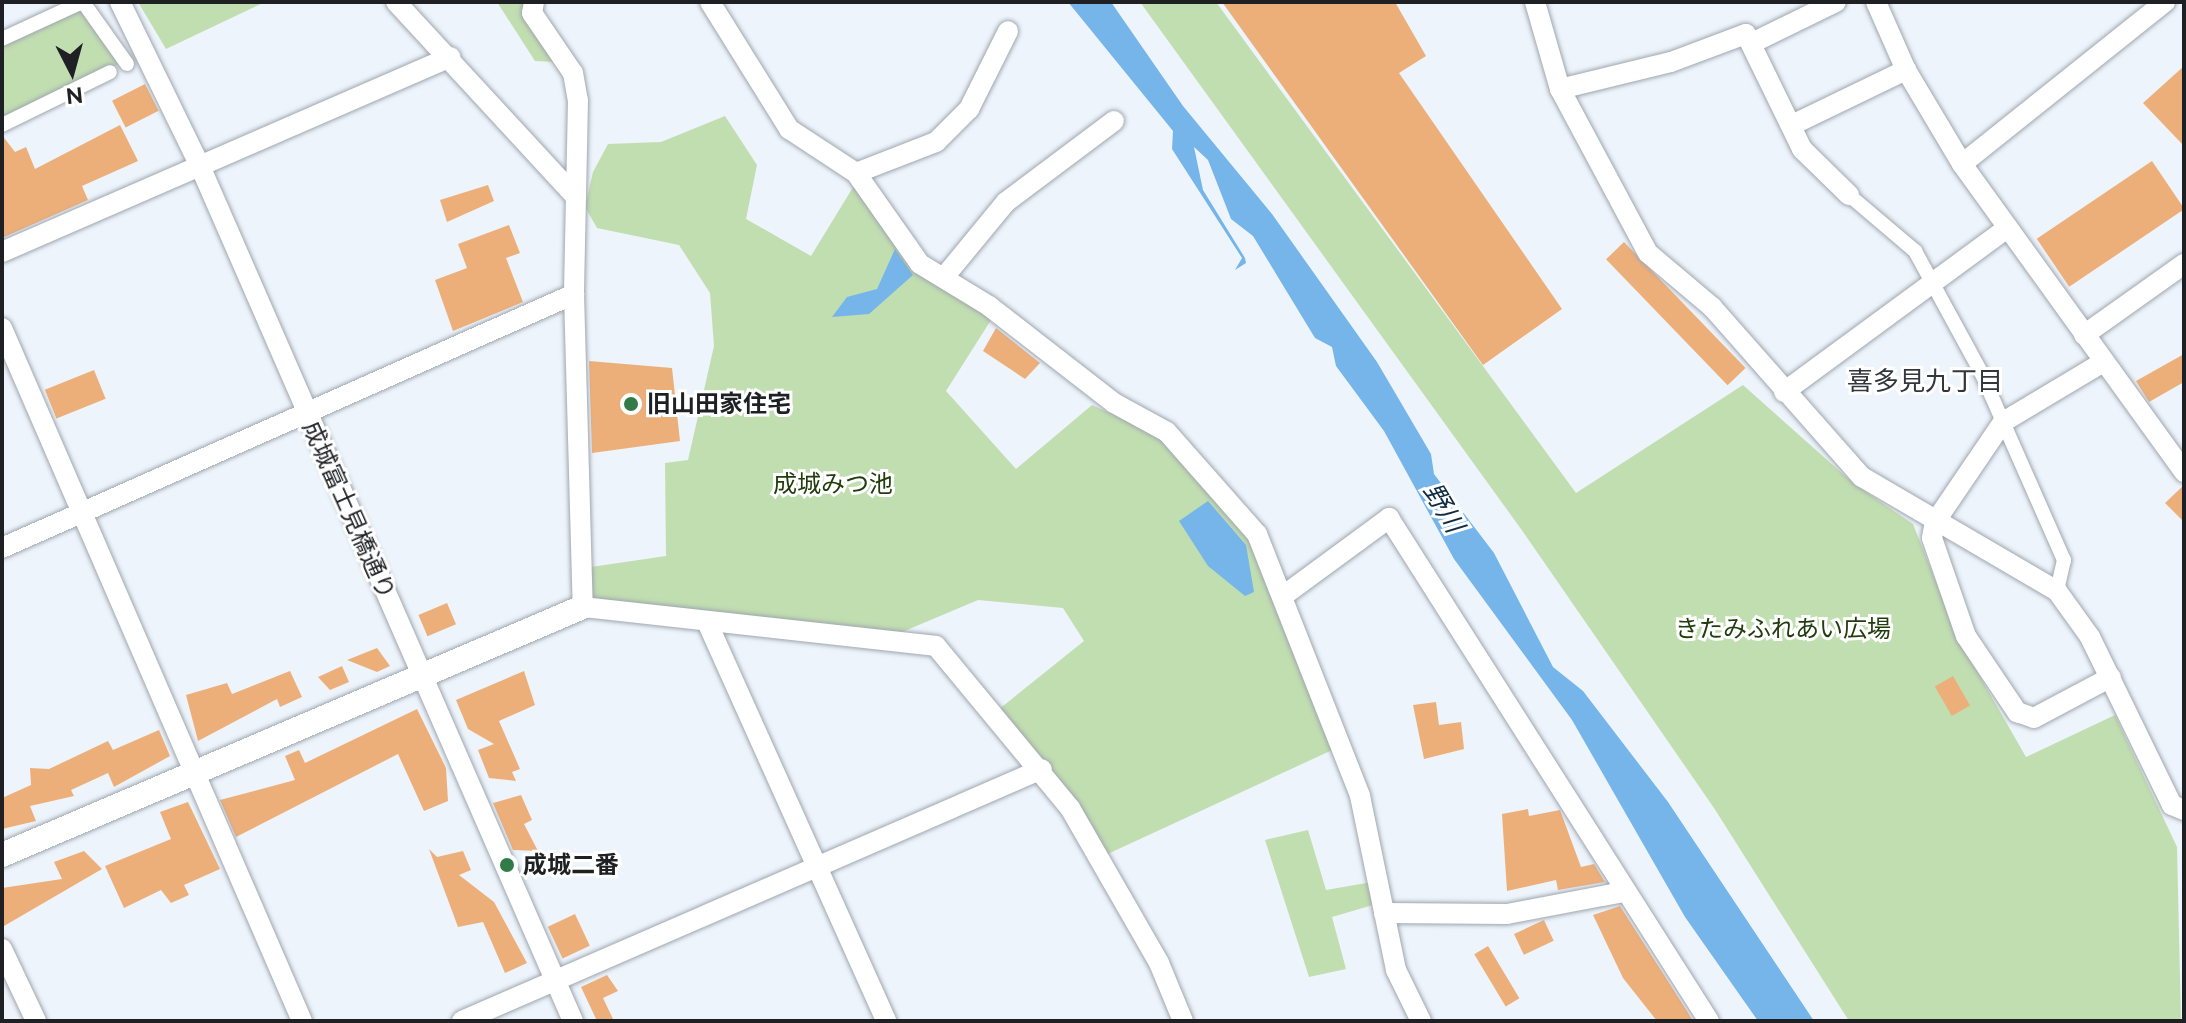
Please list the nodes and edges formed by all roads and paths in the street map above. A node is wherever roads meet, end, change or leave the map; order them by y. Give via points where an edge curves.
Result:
1 (83, 2) edge
2 (120, 2) edge
3 (396, 2) edge
4 (534, 2) edge
5 (710, 2) edge
6 (1535, 2) edge
7 (1836, 2) edge
8 (1876, 2) edge
9 (2165, 2) edge
10 (1008, 31) dead end
11 (2, 39) edge
12 (1754, 42) junction
13 (149, 57) junction
14 (450, 57) junction
15 (120, 67) junction
16 (1906, 70) junction
17 (1560, 89) junction
18 (1114, 121) dead end
19 (2, 125) edge
20 (1792, 125) junction
21 (1962, 164) junction
22 (200, 166) junction
23 (856, 173) junction
24 (574, 195) junction
25 (1849, 195) joint
26 (2006, 229) junction
27 (2, 252) edge
28 (2184, 264) edge
29 (945, 276) junction
30 (1935, 284) junction
31 (574, 294) junction
32 (2, 328) edge
33 (2084, 335) junction
34 (2100, 364) junction
35 (1784, 392) junction
36 (308, 416) junction
37 (2003, 422) junction
38 (2179, 459) edge
39 (82, 513) junction
40 (1935, 522) junction
41 (2, 548) edge
42 (2057, 591) junction
43 (1283, 596) junction
44 (583, 607) junction
45 (707, 622) junction
46 (421, 673) junction
47 (2111, 677) junction
48 (1042, 769) junction
49 (193, 772) junction
50 (2184, 810) edge
51 (2, 855) edge
52 (817, 867) junction
53 (1623, 892) junction
54 (1384, 913) junction
55 (2, 949) edge
56 (555, 981) junction
57 (36, 1021) edge
58 (302, 1021) edge
59 (462, 1021) edge
60 (573, 1021) edge
61 (886, 1021) edge
62 (1183, 1021) edge
63 (1421, 1021) edge
64 (1709, 1021) edge

1 - 11 street
1 - 15 street
2 - 13 street, 成城富士見橋通り
3 - 14 street
4 - 24 street via 532,13 573,73
5 - 23 street via 789,129
6 - 17 street
7 - 12 street
8 - 16 street
9 - 21 street
10 - 23 street via 969,109 936,142
12 - 17 street via 1746,34 1671,62
12 - 20 street
13 - 15 street
13 - 22 street, 成城富士見橋通り
14 - 22 street
14 - 24 street
15 - 19 street
16 - 20 street
16 - 21 street
17 - 35 street via 1648,253 1712,307
18 - 29 street via 1006,202
20 - 25 street via 1802,149
21 - 26 street
22 - 27 street
22 - 36 street, 成城富士見橋通り
23 - 29 street via 920,264
24 - 31 street
25 - 30 street via 1915,251
26 - 30 street
26 - 33 street
28 - 33 street
29 - 43 street via 1075,376 1167,432 1257,534
30 - 35 street via 1910,294
30 - 37 street
31 - 36 street
31 - 44 street
32 - 39 street
33 - 34 street
34 - 37 street
34 - 38 street
35 - 40 street via 1862,477
36 - 39 street
36 - 46 street, 成城富士見橋通り
37 - 40 street
37 - 42 street via 2064,560
39 - 41 street
39 - 49 street
40 - 42 street
40 - 47 street via 1932,538 1966,636 2017,712 2034,718
42 - 47 street
43 - 53 street via 1389,518
43 - 54 street via 1360,796
44 - 45 street
44 - 46 street
45 - 48 street via 936,646
45 - 52 street
46 - 49 street
46 - 56 street, 成城富士見橋通り
47 - 50 street via 2172,805
48 - 52 street
48 - 62 street via 1159,963
49 - 51 street
49 - 58 street
52 - 56 street
52 - 61 street
53 - 54 street via 1507,914
53 - 64 street
54 - 63 street via 1396,970
55 - 57 street
56 - 59 street
56 - 60 street, 成城富士見橋通り

